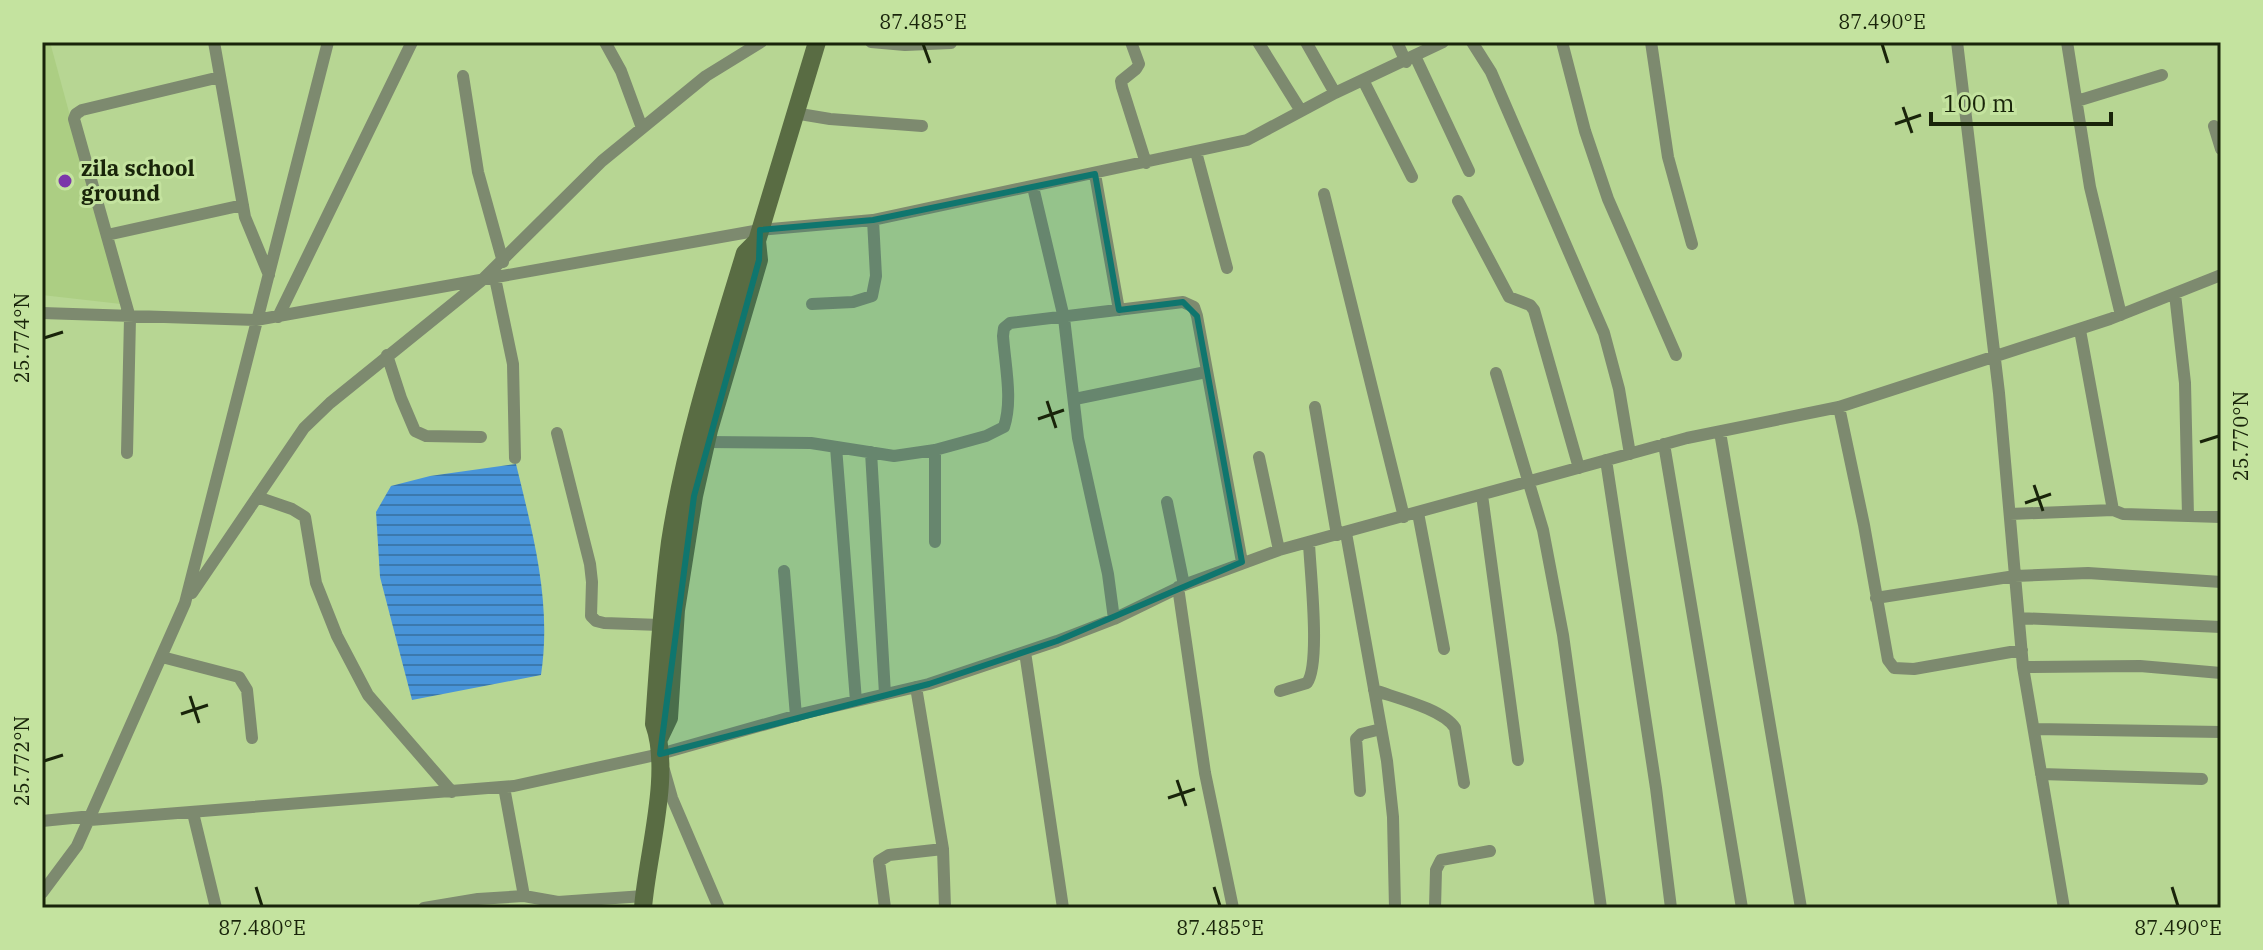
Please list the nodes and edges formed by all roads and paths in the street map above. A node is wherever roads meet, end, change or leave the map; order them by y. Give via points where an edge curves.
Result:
1 (214, 42) edge
2 (328, 42) edge
3 (412, 42) edge
4 (605, 42) edge
5 (761, 42) edge
6 (817, 42) edge
7 (871, 42) edge
8 (1131, 42) edge
9 (1258, 42) edge
10 (1306, 42) edge
11 (1397, 42) edge
12 (1443, 42) edge
13 (1472, 42) edge
14 (1562, 42) edge
15 (1651, 42) edge
16 (1957, 42) edge
17 (2067, 42) edge
18 (951, 43) edge
19 (1410, 59) junction
20 (2162, 75) dead end
21 (463, 76) dead end
22 (220, 77) junction
23 (1363, 80) junction
24 (1335, 93) junction
25 (2077, 101) junction
26 (1301, 111) junction
27 (794, 113) junction
28 (922, 126) dead end
29 (2214, 126) dead end
30 (642, 128) junction
31 (2221, 149) edge
32 (1196, 152) junction
33 (1146, 163) junction
34 (1469, 171) dead end
35 (1095, 174) junction
36 (1412, 177) dead end
37 (1033, 187) junction
38 (1324, 194) dead end
39 (1458, 201) dead end
40 (243, 205) junction
41 (873, 220) junction
42 (107, 235) junction
43 (759, 236) junction
44 (1692, 244) dead end
45 (503, 262) junction
46 (1227, 268) dead end
47 (269, 275) junction
48 (2221, 275) edge
49 (495, 278) junction
50 (481, 281) junction
51 (2175, 294) junction
52 (812, 304) dead end
53 (1119, 310) junction
54 (42, 313) edge
55 (2121, 315) junction
56 (278, 317) junction
57 (130, 318) junction
58 (1064, 318) junction
59 (256, 320) junction
60 (2080, 330) junction
61 (387, 355) junction
62 (1676, 355) dead end
63 (1996, 358) junction
64 (1206, 372) junction
65 (1496, 373) dead end
66 (1075, 399) junction
67 (1315, 407) dead end
68 (1839, 407) junction
69 (1720, 432) junction
70 (557, 433) dead end
71 (481, 437) dead end
72 (706, 442) junction
73 (1664, 444) junction
74 (836, 447) junction
75 (935, 450) junction
76 (871, 452) junction
77 (127, 453) dead end
78 (1630, 454) junction
79 (1259, 457) dead end
80 (515, 458) dead end
81 (1606, 460) junction
82 (1579, 468) junction
83 (1528, 482) junction
84 (1482, 495) junction
85 (257, 497) junction
86 (1167, 502) dead end
87 (2113, 510) junction
88 (1418, 513) junction
89 (2010, 514) junction
90 (2188, 516) junction
91 (1404, 517) junction
92 (2221, 517) edge
93 (1341, 534) junction
94 (935, 542) dead end
95 (1309, 543) junction
96 (1279, 550) junction
97 (1242, 562) junction
98 (784, 571) dead end
99 (2015, 576) junction
100 (2221, 582) edge
101 (1181, 586) junction
102 (1876, 598) junction
103 (185, 603) junction
104 (2019, 618) junction
105 (1114, 619) junction
106 (660, 625) junction
107 (2221, 627) edge
108 (1444, 649) dead end
109 (2022, 650) junction
110 (1025, 652) junction
111 (162, 657) junction
112 (2023, 667) junction
113 (2221, 673) edge
114 (916, 687) junction
115 (1374, 690) junction
116 (1280, 691) dead end
117 (885, 694) junction
118 (856, 701) junction
119 (796, 716) junction
120 (1381, 729) junction
121 (2034, 729) junction
122 (2221, 732) edge
123 (252, 738) dead end
124 (659, 746) junction
125 (1518, 760) dead end
126 (2041, 774) junction
127 (2202, 779) dead end
128 (1464, 783) dead end
129 (504, 787) junction
130 (1360, 791) dead end
131 (452, 792) junction
132 (193, 813) junction
133 (91, 818) junction
134 (42, 821) edge
135 (943, 849) junction
136 (1490, 851) dead end
137 (42, 893) edge
138 (524, 896) junction
139 (643, 902) edge
140 (479, 904) edge
141 (216, 908) edge
142 (424, 908) edge
143 (719, 908) edge
144 (885, 908) edge
145 (945, 908) edge
146 (1063, 908) edge
147 (1233, 908) edge
148 (1395, 908) edge
149 (1435, 908) edge
150 (1601, 908) edge
151 (1671, 908) edge
152 (1742, 908) edge
153 (1801, 908) edge
154 (2064, 908) edge

1 - 22 street
2 - 47 street
3 - 56 street
4 - 30 street
5 - 30 street via 706,76
6 - 27 street
7 - 18 street
8 - 33 street via 1139,64 1121,81
9 - 26 street
10 - 24 street
11 - 19 street
12 - 19 street
13 - 78 street via 1491,72 1604,333
14 - 62 street via 1608,199
15 - 44 street via 1668,157
16 - 63 street
17 - 25 street
19 - 23 street
19 - 34 street
20 - 25 street
21 - 45 street via 478,172
22 - 40 street
22 - 42 street via 76,114
23 - 24 street
23 - 36 street
24 - 26 street
25 - 55 street via 2090,187
26 - 32 street via 1247,140
27 - 28 street
27 - 43 street
29 - 31 street
30 - 45 street via 602,161
32 - 33 street
32 - 46 street
33 - 35 street
35 - 37 street
35 - 53 street
37 - 41 street
37 - 58 street
38 - 91 street
39 - 82 street via 1502,287 1509,297 1534,310
40 - 42 street
40 - 47 street
41 - 43 street
41 - 52 street via 872,296
42 - 57 street
43 - 49 street
43 - 72 street via 759,260
43 - 106 street via 745,253 688,451
45 - 50 street
47 - 59 street
48 - 51 street
49 - 50 street
49 - 80 street via 513,364
50 - 56 street
50 - 61 street
51 - 55 street
51 - 90 street via 2185,383
53 - 58 street
53 - 64 street via 1190,304 1197,316
54 - 57 street
55 - 60 street
56 - 59 street
57 - 59 street
57 - 77 street
58 - 66 street
58 - 75 street via 1004,328 1004,427
59 - 103 street
60 - 63 street
60 - 87 street
61 - 71 street via 415,431
61 - 85 street via 304,428
63 - 68 street
63 - 89 street
64 - 66 street
64 - 97 street
65 - 83 street
66 - 105 street
67 - 93 street
68 - 69 street
68 - 102 street
69 - 73 street
69 - 153 street
70 - 106 street via 590,564 591,616 604,623
72 - 74 street
72 - 124 street via 676,610 669,718
73 - 78 street
73 - 152 street
74 - 76 street
74 - 118 street
75 - 76 street via 894,456
75 - 94 street
76 - 117 street
78 - 81 street
79 - 96 street
81 - 82 street
81 - 151 street
82 - 83 street
83 - 84 street
83 - 150 street via 1563,635
84 - 88 street
84 - 125 street
85 - 103 street
85 - 131 street via 305,517 316,583 368,695
86 - 101 street
87 - 89 street
87 - 90 street
88 - 91 street
88 - 108 street
89 - 99 street
90 - 92 street
91 - 93 street
93 - 95 street
93 - 115 street
95 - 96 street
95 - 116 street via 1312,674 1307,683
96 - 97 street
97 - 101 street
98 - 119 street
99 - 100 street via 2088,573
99 - 102 street
99 - 104 street
101 - 105 street
101 - 147 street via 1205,773
102 - 109 street via 1885,650 1894,668
103 - 111 street
104 - 107 street
104 - 109 street
105 - 110 street
106 - 124 street via 654,724
109 - 112 street
110 - 114 street
110 - 146 street
111 - 123 street via 239,677 247,690
111 - 133 street
112 - 113 street via 2140,666
112 - 121 street
114 - 117 street
114 - 135 street
115 - 120 street
115 - 128 street via 1452,723
117 - 118 street
118 - 119 street
119 - 124 street
120 - 130 street via 1356,739
120 - 148 street via 1393,817
121 - 122 street
121 - 126 street
124 - 129 street
124 - 139 street via 657,807
124 - 143 street via 672,798
126 - 127 street
126 - 154 street
129 - 131 street
129 - 138 street
131 - 132 street
132 - 133 street
132 - 141 street
133 - 134 street
133 - 137 street
135 - 144 street via 889,855 879,861
135 - 145 street
136 - 149 street via 1441,860
138 - 139 street via 558,902
138 - 140 street
140 - 142 street

